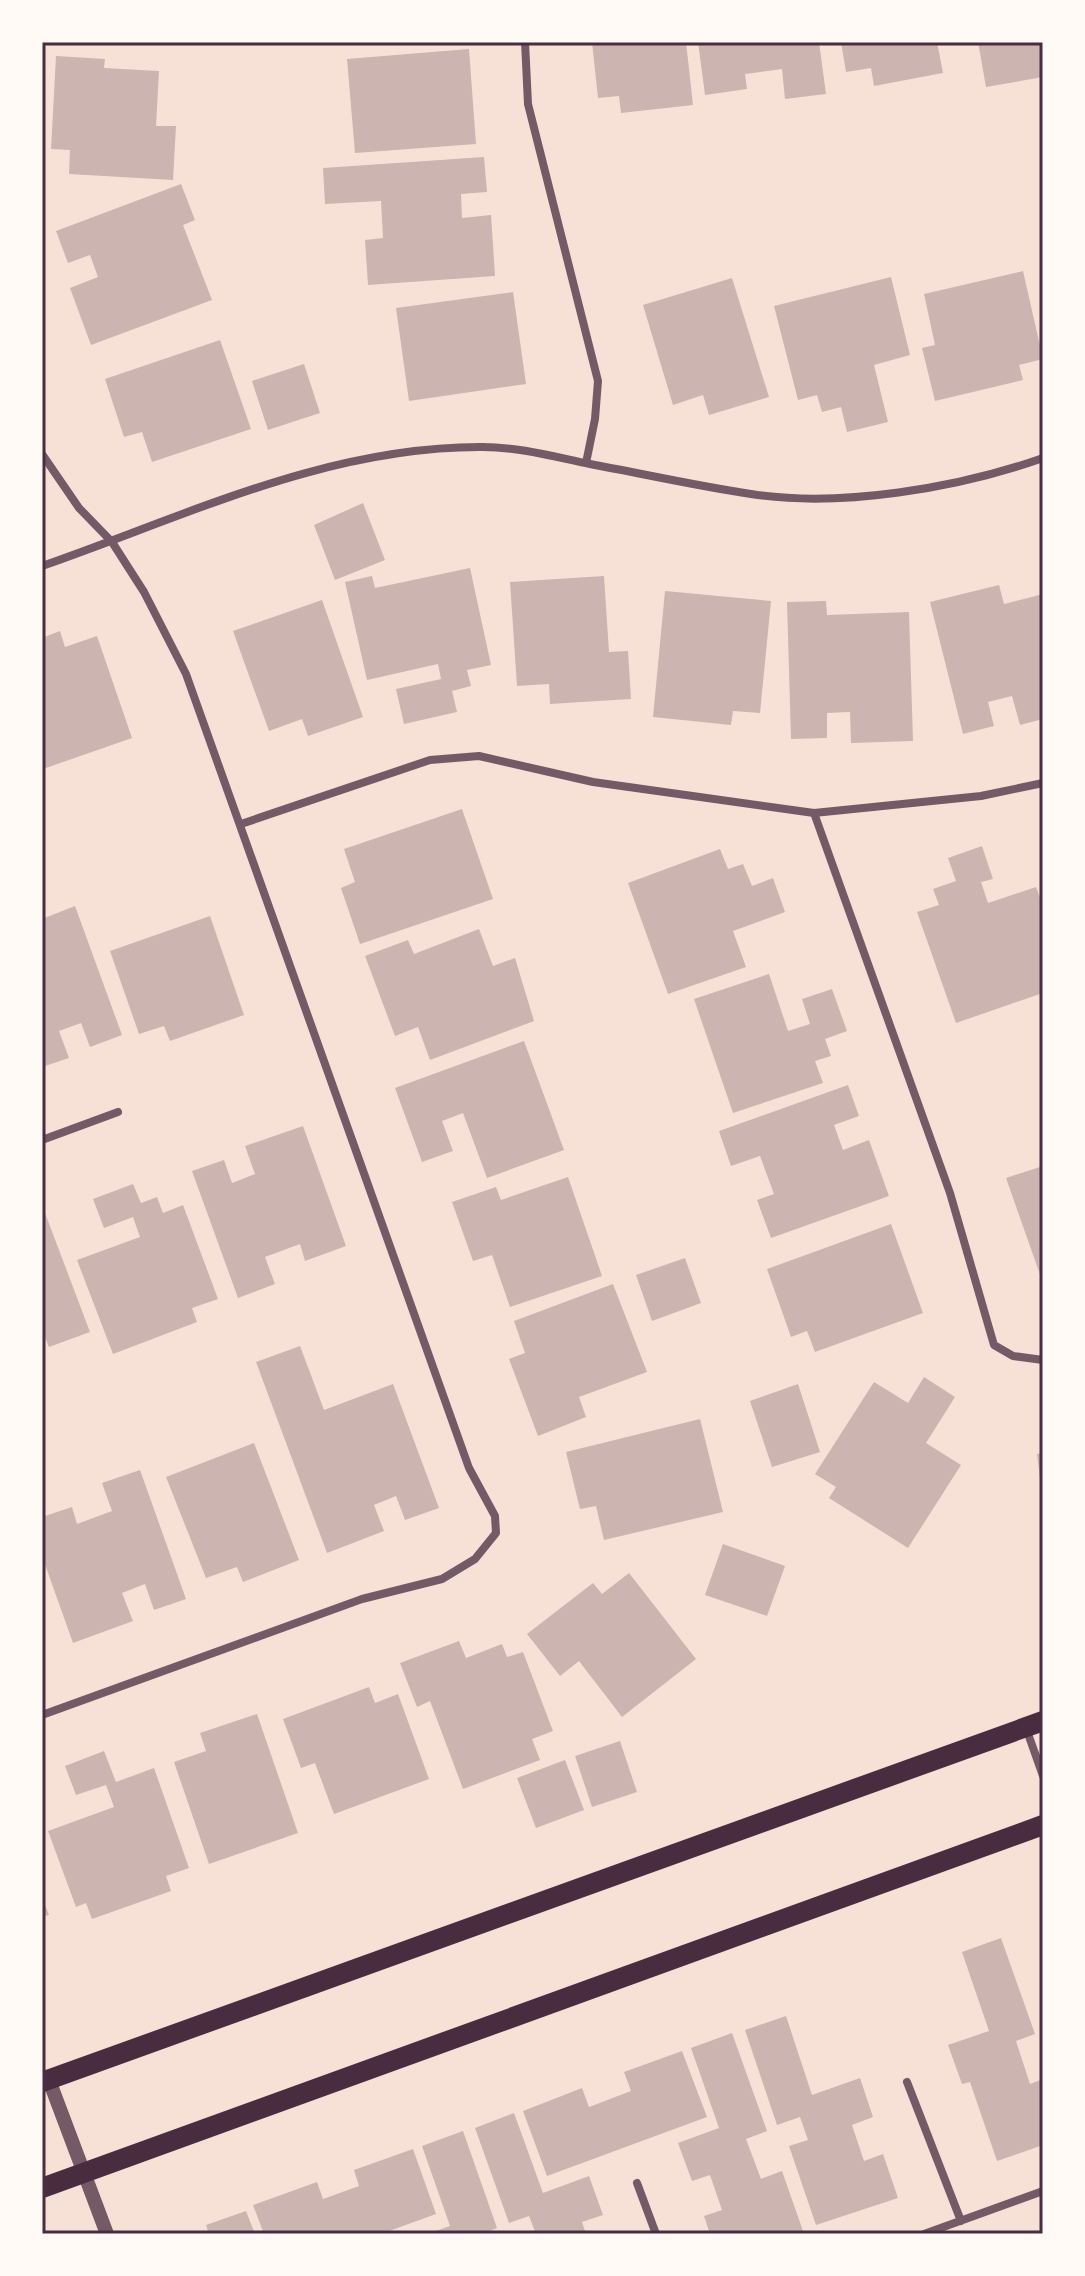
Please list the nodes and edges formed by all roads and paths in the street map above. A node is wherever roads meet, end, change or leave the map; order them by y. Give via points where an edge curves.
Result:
1 (525, 42) edge
2 (42, 454) edge
3 (1043, 458) edge
4 (586, 463) junction
5 (112, 542) junction
6 (42, 566) edge
7 (1043, 783) edge
8 (814, 813) junction
9 (241, 824) junction
10 (118, 1112) dead end
11 (42, 1140) edge
12 (1043, 1360) edge
13 (42, 1715) edge
14 (1034, 1724) edge
15 (1043, 1776) edge
16 (1043, 1825) edge
17 (46, 2081) edge
18 (907, 2082) dead end
19 (84, 2173) junction
20 (637, 2183) dead end
21 (42, 2188) edge
22 (1043, 2191) edge
23 (961, 2221) junction
24 (107, 2234) edge
25 (656, 2234) edge
26 (924, 2234) edge

1 - 4 street via 531,119 598,381
2 - 5 street via 79,508
3 - 4 street via 957,481 836,498 755,495
4 - 5 street via 486,447 365,456 220,499
5 - 6 street
5 - 9 street via 186,674
7 - 8 street via 981,796
8 - 9 street via 593,782 479,756 430,760
8 - 12 street via 950,1193 994,1345 1013,1356
9 - 13 street via 469,1468 495,1516 496,1533 460,1571 442,1579 362,1599
10 - 11 street
14 - 15 street
14 - 17 main road
16 - 19 main road
17 - 19 street
18 - 23 street
19 - 21 main road
19 - 24 street
20 - 25 street
22 - 23 street
23 - 26 street

